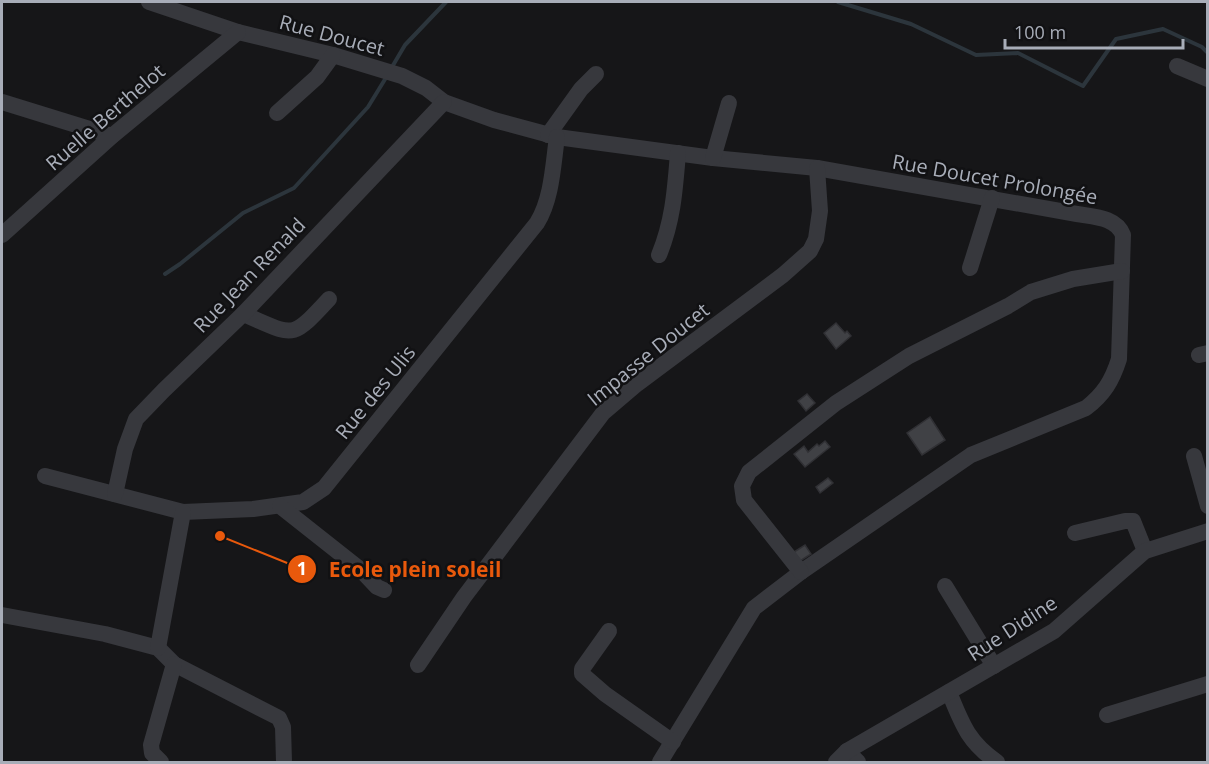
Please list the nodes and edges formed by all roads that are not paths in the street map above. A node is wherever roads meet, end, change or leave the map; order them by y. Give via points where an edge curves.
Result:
1 (149, 2) edge
2 (238, 32) junction
3 (333, 55) junction
4 (1177, 66) dead end
5 (597, 74) dead end
6 (402, 76) joint
7 (1208, 80) edge
8 (2, 102) edge
9 (444, 102) junction
10 (729, 103) dead end
11 (277, 113) dead end
12 (112, 136) junction
13 (552, 136) junction
14 (678, 153) junction
15 (713, 158) junction
16 (817, 168) junction
17 (992, 198) junction
18 (2, 235) edge
19 (659, 255) dead end
20 (970, 268) dead end
21 (1122, 271) junction
22 (329, 299) dead end
23 (243, 314) junction
24 (1194, 456) dead end
25 (45, 477) dead end
26 (115, 494) junction
27 (279, 506) junction
28 (1208, 506) edge
29 (183, 512) junction
30 (1208, 531) edge
31 (1075, 533) dead end
32 (1145, 551) junction
33 (801, 572) junction
34 (945, 586) dead end
35 (384, 590) dead end
36 (2, 615) edge
37 (609, 630) dead end
38 (158, 648) junction
39 (174, 664) junction
40 (418, 665) dead end
41 (994, 666) junction
42 (1208, 684) edge
43 (949, 692) junction
44 (1107, 714) dead end
45 (673, 742) junction
46 (847, 759) edge
47 (161, 762) edge
48 (284, 762) edge
49 (660, 762) edge
50 (997, 762) edge

1 - 2 street, Rue Doucet
2 - 3 street, Rue Doucet
2 - 12 street, Ruelle Berthelot
3 - 6 street, Rue Doucet
3 - 11 street via 317,77
4 - 7 street
5 - 13 street via 581,89
6 - 9 street, Rue Doucet Prolongée
8 - 12 street
9 - 13 street, Rue Doucet Prolongée
9 - 23 street, Rue Jean Renald
10 - 15 street
12 - 18 street, Ruelle Berthelot
13 - 14 street, Rue Doucet Prolongée
13 - 27 street, Rue des Ulis via 547,200 537,223 324,488 303,502
14 - 15 street, Rue Doucet Prolongée
14 - 19 street via 669,231
15 - 16 street, Rue Doucet Prolongée
16 - 17 street, Rue Doucet Prolongée
16 - 40 street, Impasse Doucet via 820,212 810,251 603,413 464,597
17 - 20 street
17 - 21 street, Rue Doucet Prolongée via 1115,223 1123,235
21 - 33 street, Rue Doucet Prolongée via 1119,359 1114,376 1099,397 1086,408 972,455
21 - 33 street via 1073,279 1031,292 909,356 836,403 749,472 742,486 744,500
22 - 23 street via 297,330 281,330
23 - 26 street, Rue Jean Renald via 136,419
24 - 28 street
25 - 26 street, Rue des Ulis
26 - 29 street, Rue des Ulis
27 - 29 street, Rue des Ulis
27 - 35 street
29 - 38 street
30 - 32 street, Rue Didine
31 - 32 street via 1133,521
32 - 41 street, Rue Didine via 1054,631
33 - 45 street, Rue Doucet Prolongée via 754,608
34 - 41 street
36 - 38 street
37 - 45 street via 582,669 582,675
38 - 39 street
39 - 47 street via 151,745 152,753
39 - 48 street via 279,718
41 - 43 street, Rue Didine
42 - 44 street
43 - 46 street, Rue Didine
43 - 50 street via 978,749
45 - 49 street, Rue Doucet Prolongée

